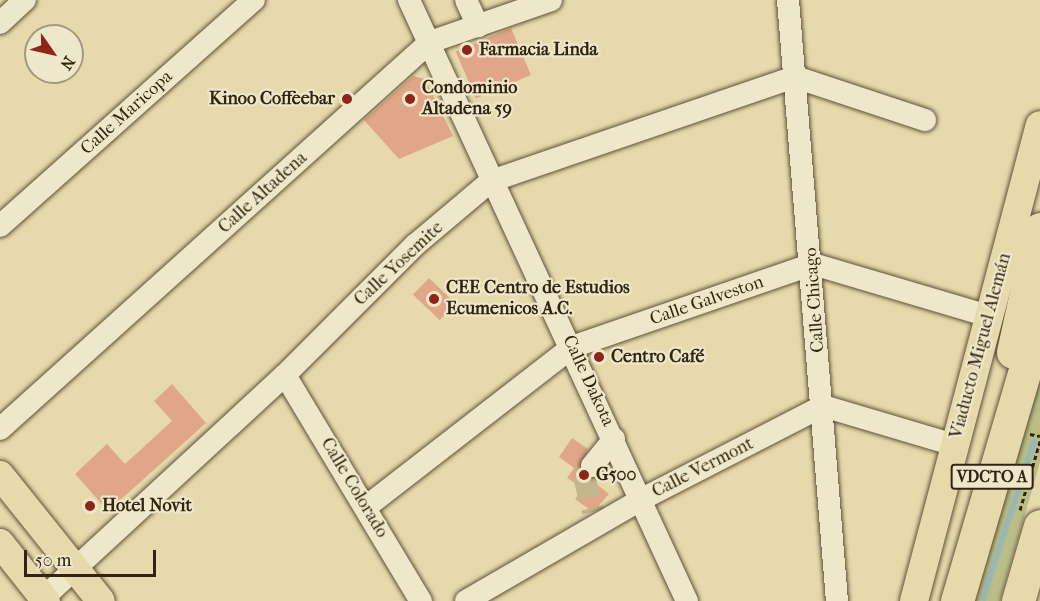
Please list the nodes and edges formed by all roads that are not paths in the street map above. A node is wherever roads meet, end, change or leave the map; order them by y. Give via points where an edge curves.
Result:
1 (25, 0) edge
2 (254, 0) edge
3 (466, 0) edge
4 (551, 0) edge
5 (788, 0) edge
6 (414, 1) edge
7 (0, 23) edge
8 (478, 26) junction
9 (430, 42) junction
10 (795, 77) junction
11 (925, 120) dead end
12 (1040, 126) edge
13 (491, 181) junction
14 (0, 226) edge
15 (1040, 228) edge
16 (813, 264) junction
17 (989, 316) junction
18 (1040, 319) edge
19 (572, 346) junction
20 (285, 375) junction
21 (823, 406) junction
22 (1009, 420) junction
23 (0, 429) edge
24 (614, 439) junction
25 (955, 445) junction
26 (592, 466) tunnel mouth
27 (0, 475) edge
28 (642, 499) junction
29 (366, 507) junction
30 (1040, 526) edge
31 (975, 533) junction
32 (0, 543) edge
33 (75, 569) junction
34 (43, 600) edge
35 (101, 601) edge
36 (421, 601) edge
37 (466, 601) edge
38 (687, 601) edge
39 (837, 601) edge
40 (914, 601) edge
41 (935, 601) edge
42 (957, 601) edge
43 (1018, 601) edge

1 - 7 street
2 - 14 street, Calle Maricopa
3 - 8 street
4 - 8 street, Calle Altadena
5 - 10 street, Calle Chicago
6 - 9 street, Calle Dakota
8 - 9 street, Calle Altadena
9 - 13 street, Calle Dakota
9 - 23 street, Calle Altadena
10 - 11 street
10 - 13 street, Calle Yosemite
10 - 16 street, Calle Chicago
12 - 17 main road, Viaducto Miguel Alemán
13 - 19 street, Calle Dakota
13 - 20 street, Calle Yosemite via 415,245
15 - 22 highway via 1010,369
16 - 17 street
16 - 19 street, Calle Galveston
16 - 21 street, Calle Chicago
17 - 25 main road, Viaducto Miguel Alemán
18 - 22 highway, VDCTO A
19 - 24 street, Calle Dakota
19 - 29 street, Calle Galveston
20 - 29 street, Calle Colorado
20 - 33 street, Calle Yosemite
21 - 25 street
21 - 28 street, Calle Vermont
21 - 39 street, Calle Chicago
22 - 31 highway, VDCTO A
24 - 26 street
24 - 28 street, Calle Dakota
25 - 40 main road, Viaducto Miguel Alemán
27 - 33 main road
28 - 37 street, Calle Vermont via 595,518
28 - 38 street, Calle Dakota
29 - 36 street, Calle Colorado
30 - 43 highway
31 - 41 highway
31 - 42 highway, VDCTO A
32 - 34 main road
33 - 34 street, Calle Yosemite
33 - 35 main road

